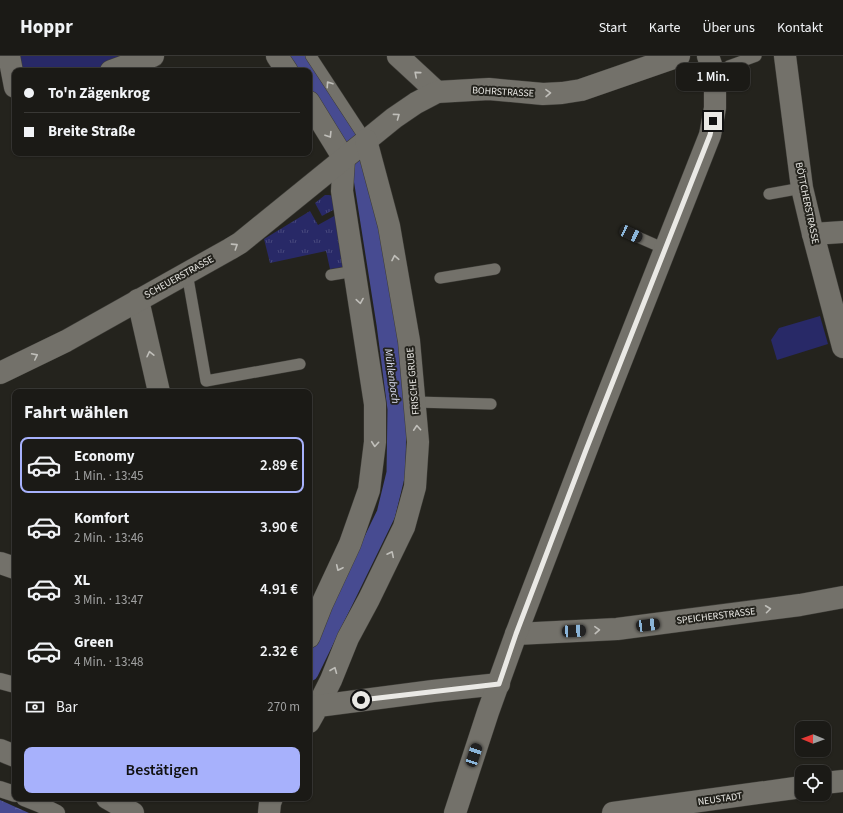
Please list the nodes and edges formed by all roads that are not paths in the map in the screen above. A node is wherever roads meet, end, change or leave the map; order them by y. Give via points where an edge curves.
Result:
1 (9, 56) edge
2 (154, 56) edge
3 (277, 56) edge
4 (311, 56) edge
5 (398, 56) edge
6 (679, 56) edge
7 (708, 56) edge
8 (756, 56) edge
9 (784, 56) edge
10 (120, 68) edge
11 (285, 68) edge
12 (12, 72) edge
13 (715, 76) junction
14 (437, 92) junction
15 (12, 94) edge
16 (0, 96) edge
17 (312, 107) edge
18 (366, 140) junction
19 (344, 159) junction
20 (802, 188) junction
21 (769, 194) dead end
22 (843, 232) edge
23 (631, 234) dead end
24 (813, 234) junction
25 (665, 249) junction
26 (495, 269) dead end
27 (355, 271) junction
28 (187, 273) junction
29 (331, 275) dead end
30 (440, 278) dead end
31 (138, 300) junction
32 (843, 347) edge
33 (300, 364) dead end
34 (0, 373) edge
35 (158, 389) edge
36 (415, 402) junction
37 (491, 404) dead end
38 (0, 563) edge
39 (12, 567) edge
40 (843, 597) edge
41 (316, 602) edge
42 (312, 622) edge
43 (516, 634) junction
44 (0, 681) edge
45 (12, 684) edge
46 (499, 684) junction
47 (313, 714) edge
48 (0, 750) edge
49 (12, 755) edge
50 (843, 781) edge
51 (831, 782) edge
52 (0, 789) edge
53 (795, 789) edge
54 (12, 793) edge
55 (32, 801) edge
56 (112, 801) edge
57 (709, 807) edge
58 (57, 813) edge
59 (133, 813) edge
60 (455, 813) edge
61 (613, 813) edge

1 - 12 street
2 - 10 street
3 - 11 street
18 -> 4 lane, FRISCHE GRUBE
14 -> 5 street
14 -> 6 street, BOHRSTRASSE via 489,89 543,94 562,93 581,90
7 - 13 street
8 - 13 lane via 730,66
9 - 20 street, BÖTTCHERSTRASSE
13 - 25 street via 715,108 710,135
18 -> 14 street, BOHRSTRASSE via 410,106
15 - 16 street
17 -> 19 street
18 - 19 street, BOHRSTRASSE
36 -> 18 street, FRISCHE GRUBE via 405,283
19 - 27 street via 342,191
28 -> 19 street, SCHEUERSTRASSE via 240,243
20 - 21 lane
20 - 24 street, BÖTTCHERSTRASSE
22 - 24 street
23 - 25 lane
24 - 32 street, BÖTTCHERSTRASSE
25 - 43 street
26 - 30 lane
27 - 29 lane
27 -> 41 street via 375,404 375,442 369,490 350,544
28 - 31 street, SCHEUERSTRASSE
28 - 33 lane via 206,381
34 -> 31 street, SCHEUERSTRASSE via 66,341
35 -> 31 street
36 - 37 lane
47 -> 36 street, FRISCHE GRUBE via 404,527 415,487 418,442
38 - 39 street
43 -> 40 street, SPEICHERSTRASSE via 617,629
41 - 42 street
43 - 46 street
44 - 45 street
46 - 47 street via 432,691
46 - 60 street
48 - 49 street
50 - 51 street
52 - 54 street
53 - 57 street, NEUSTADT
55 - 58 street
56 - 59 street
57 - 61 street, NEUSTADT

